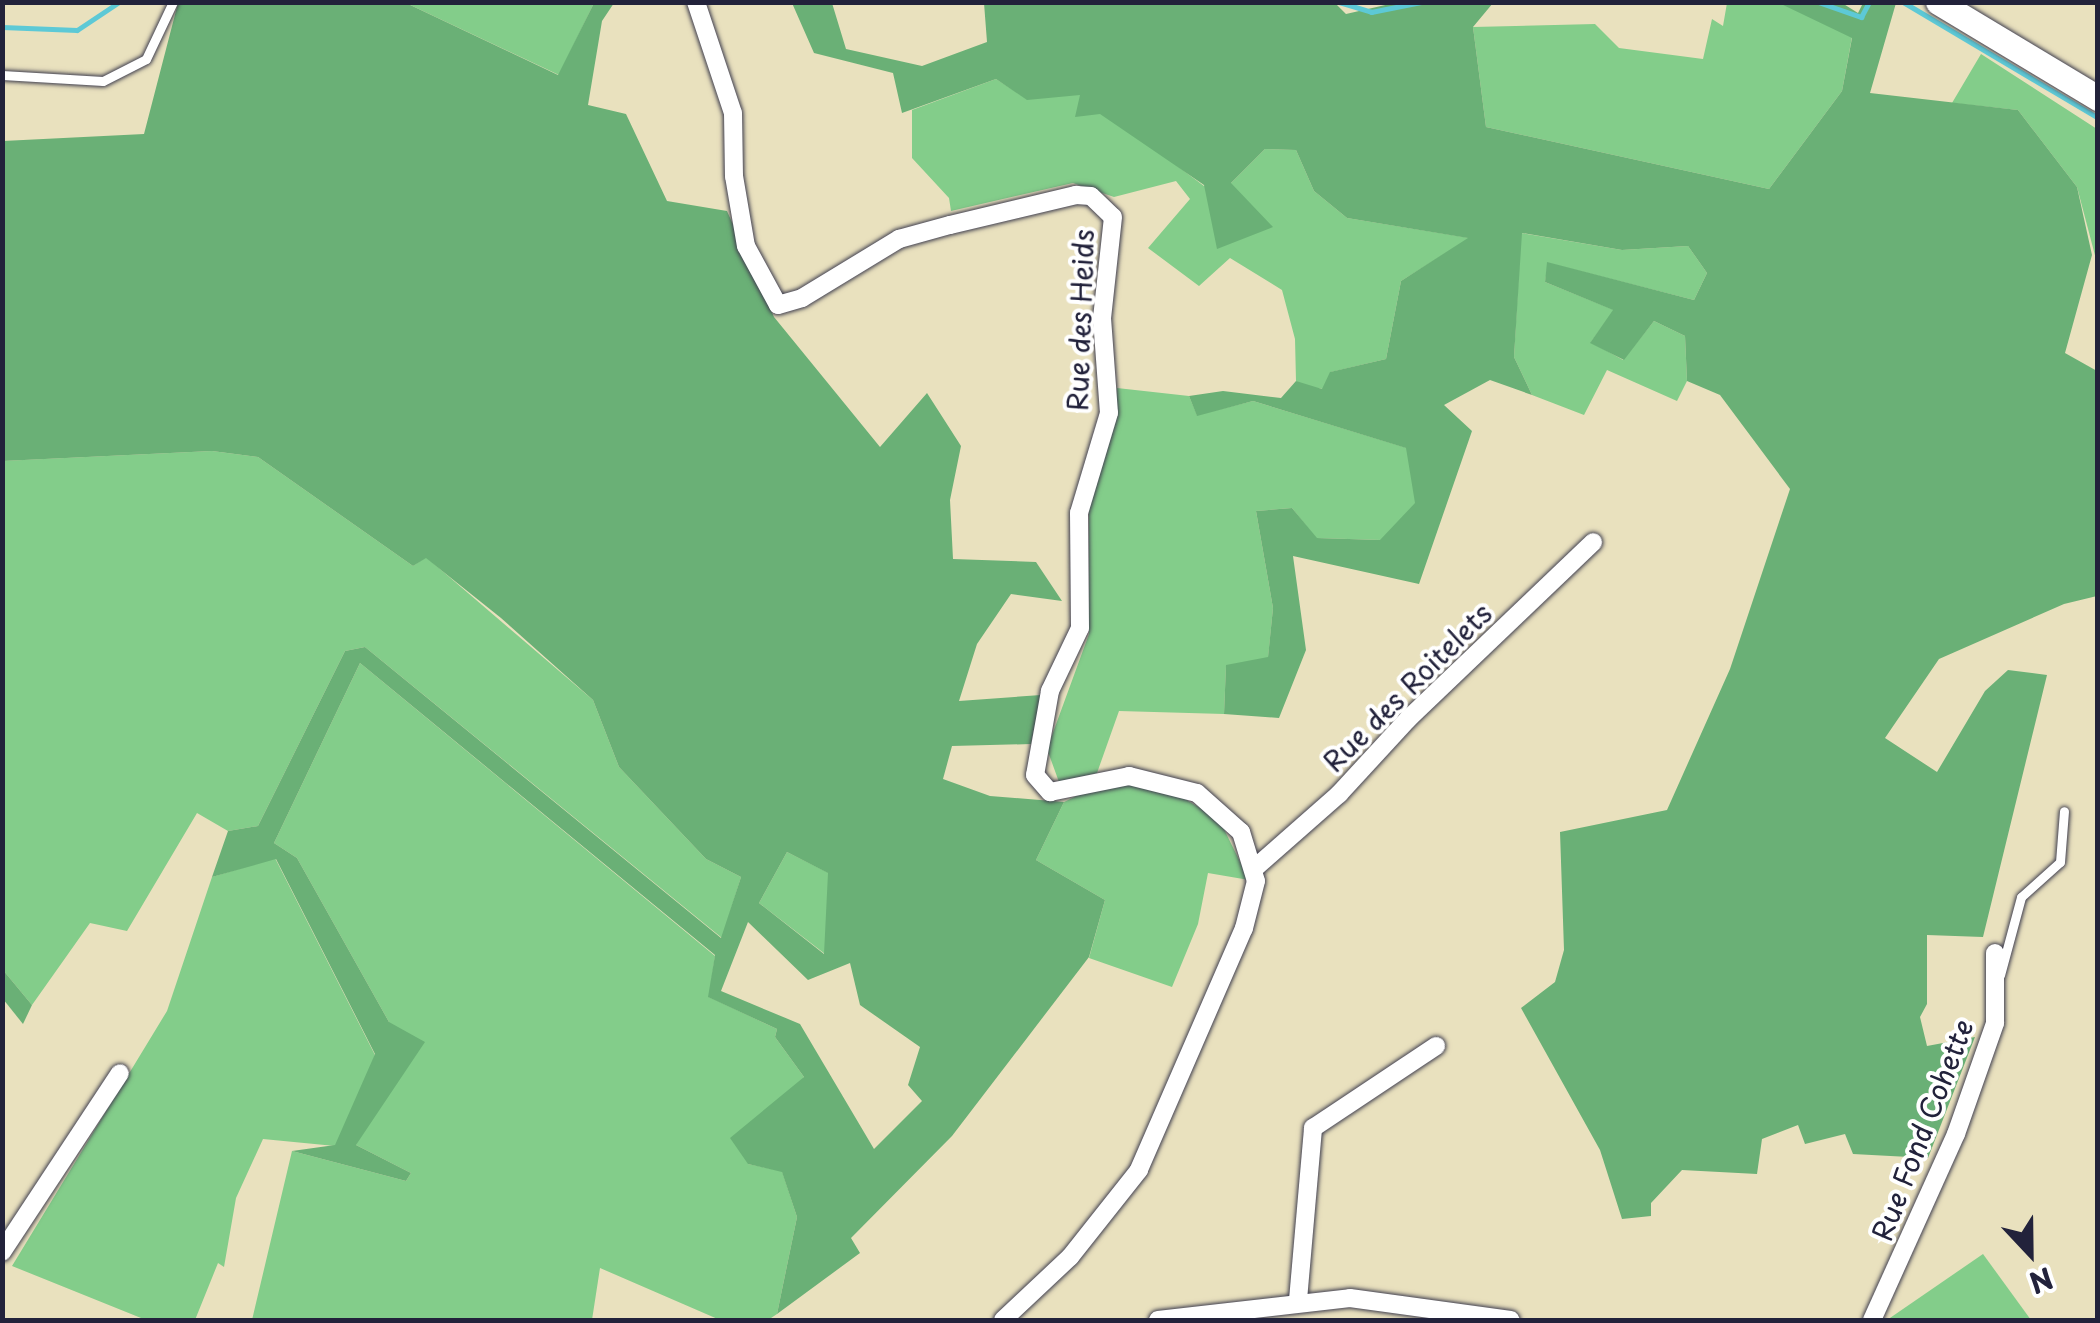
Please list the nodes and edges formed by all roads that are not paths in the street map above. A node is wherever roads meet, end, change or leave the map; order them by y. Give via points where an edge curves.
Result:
1 (174, 2) edge
2 (696, 2) edge
3 (1938, 2) edge
4 (1973, 12) edge
5 (2, 75) edge
6 (2098, 98) edge
7 (1593, 542) dead end
8 (2064, 812) dead end
9 (1256, 868) junction
10 (1995, 952) dead end
11 (1996, 987) junction
12 (1436, 1046) dead end
13 (120, 1073) dead end
14 (2, 1252) edge
15 (1298, 1300) junction
16 (1003, 1320) edge
17 (1158, 1320) edge
18 (1510, 1320) edge
19 (1872, 1320) edge

1 - 5 lane via 146,59 103,81
2 - 9 street, Rue des Heids via 733,113 734,176 746,246 778,305 802,298 899,239 950,225 1076,196 1091,196 1113,217 1102,318 1109,414 1079,513 1080,628 1050,692 1035,774 1050,792 1129,776 1197,794 1232,820
3 - 4 street
4 - 6 street
7 - 9 street, Rue des Roitelets
8 - 11 lane via 2060,862 2022,897
9 - 16 street via 1244,928 1139,1170 1070,1257
10 - 11 street, Rue Fond Cohette
11 - 19 street, Rue Fond Cohette via 1995,1023 1956,1134
12 - 15 street via 1314,1128 1308,1139
13 - 14 street
15 - 17 street
15 - 18 street via 1350,1298

